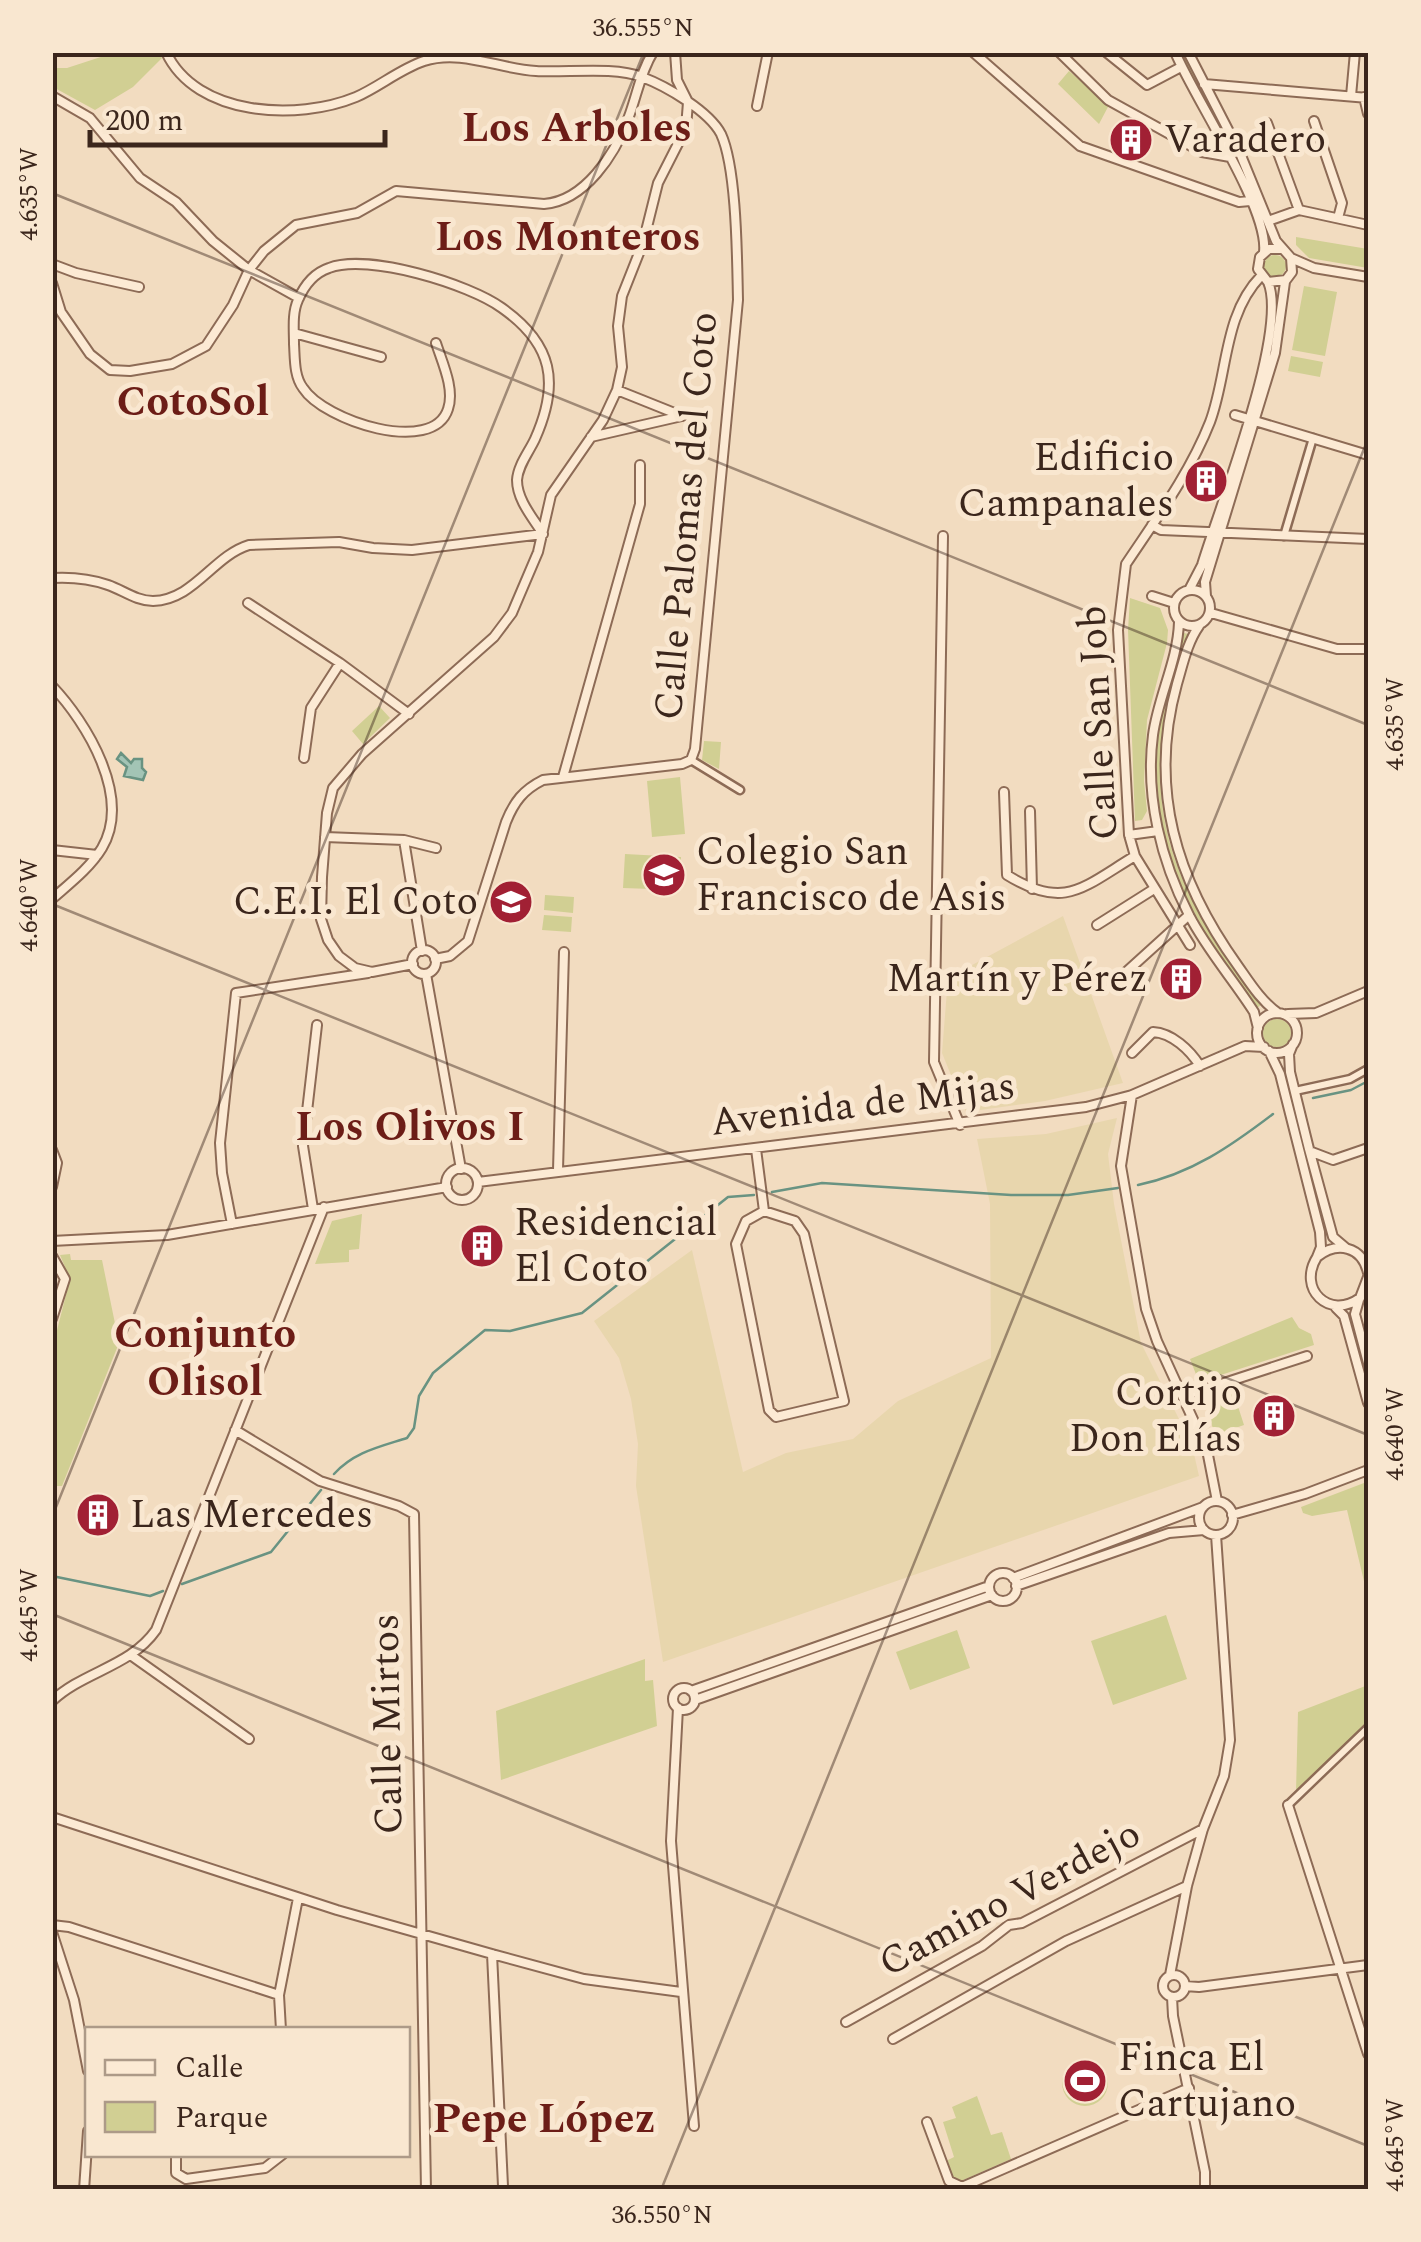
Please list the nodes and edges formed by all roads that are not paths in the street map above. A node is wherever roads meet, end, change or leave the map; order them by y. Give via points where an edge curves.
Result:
1 (166, 52) edge
2 (652, 52) edge
3 (676, 52) edge
4 (768, 52) edge
5 (974, 52) edge
6 (1060, 52) edge
7 (1106, 52) edge
8 (1174, 52) edge
9 (1188, 52) edge
10 (1354, 52) edge
11 (1181, 68) junction
12 (640, 76) junction
13 (1204, 84) junction
14 (52, 96) edge
15 (1351, 96) junction
16 (1366, 98) edge
17 (688, 102) junction
18 (756, 106) dead end
19 (1368, 114) edge
20 (1314, 121) dead end
21 (1268, 123) dead end
22 (1230, 157) junction
23 (1250, 201) junction
24 (1299, 210) junction
25 (1338, 218) junction
26 (1268, 221) junction
27 (1368, 224) edge
28 (1283, 249) junction
29 (1264, 252) junction
30 (1291, 258) junction
31 (52, 264) edge
32 (1314, 268) junction
33 (249, 270) junction
34 (1289, 276) junction
35 (1368, 277) edge
36 (1264, 279) junction
37 (52, 284) edge
38 (139, 288) dead end
39 (298, 298) junction
40 (61, 312) junction
41 (54, 321) edge
42 (294, 333) junction
43 (436, 343) dead end
44 (381, 357) dead end
45 (617, 390) junction
46 (1235, 415) dead end
47 (1251, 420) junction
48 (591, 437) junction
49 (1313, 438) junction
50 (1368, 455) edge
51 (640, 466) dead end
52 (1152, 525) junction
53 (1216, 532) junction
54 (543, 534) junction
55 (943, 536) dead end
56 (1284, 536) junction
57 (1368, 539) edge
58 (52, 578) edge
59 (1189, 590) junction
60 (1152, 596) dead end
61 (1206, 596) junction
62 (248, 603) dead end
63 (1174, 603) junction
64 (1211, 613) junction
65 (1179, 622) junction
66 (1199, 626) junction
67 (1368, 648) edge
68 (340, 663) junction
69 (52, 686) edge
70 (409, 714) junction
71 (304, 758) dead end
72 (690, 760) junction
73 (563, 777) junction
74 (740, 790) dead end
75 (1004, 792) dead end
76 (1030, 811) dead end
77 (1158, 831) junction
78 (1128, 835) junction
79 (325, 837) junction
80 (404, 840) junction
81 (436, 848) dead end
82 (52, 850) edge
83 (97, 855) junction
84 (1135, 856) junction
85 (1032, 889) junction
86 (1154, 889) junction
87 (52, 899) edge
88 (1188, 914) junction
89 (1176, 925) junction
90 (1097, 926) dead end
91 (1190, 945) dead end
92 (422, 951) junction
93 (564, 952) dead end
94 (436, 960) junction
95 (413, 964) junction
96 (372, 972) junction
97 (426, 974) junction
98 (1114, 983) dead end
99 (1368, 990) edge
100 (1316, 1012) junction
101 (1281, 1013) junction
102 (317, 1025) dead end
103 (1258, 1028) junction
104 (1295, 1041) junction
105 (1245, 1046) junction
106 (1267, 1049) junction
107 (1132, 1054) dead end
108 (1200, 1066) junction
109 (1368, 1069) edge
110 (1295, 1090) junction
111 (1132, 1095) junction
112 (960, 1126) junction
113 (1310, 1148) junction
114 (1368, 1148) edge
115 (756, 1149) junction
116 (52, 1150) edge
117 (462, 1169) junction
118 (558, 1170) junction
119 (478, 1182) junction
120 (447, 1186) junction
121 (52, 1187) edge
122 (324, 1208) junction
123 (313, 1209) junction
124 (764, 1211) junction
125 (232, 1224) junction
126 (52, 1241) edge
127 (1346, 1248) junction
128 (52, 1256) edge
129 (1316, 1258) junction
130 (1368, 1269) edge
131 (1360, 1298) junction
132 (1333, 1306) junction
133 (52, 1319) edge
134 (1307, 1356) dead end
135 (1368, 1363) edge
136 (1184, 1396) junction
137 (1368, 1403) edge
138 (235, 1430) junction
139 (1368, 1470) edge
140 (1217, 1502) junction
141 (1203, 1507) junction
142 (1232, 1515) junction
143 (1204, 1530) junction
144 (1216, 1535) junction
145 (1014, 1582) junction
146 (990, 1591) junction
147 (132, 1656) junction
148 (693, 1695) junction
149 (52, 1700) edge
150 (678, 1708) junction
151 (1368, 1728) edge
152 (249, 1739) dead end
153 (1288, 1805) joint
154 (52, 1817) edge
155 (1203, 1829) junction
156 (1187, 1886) junction
157 (298, 1898) junction
158 (52, 1925) edge
159 (52, 1932) edge
160 (422, 1934) junction
161 (492, 1954) junction
162 (1368, 1965) edge
163 (1340, 1969) junction
164 (1170, 1975) junction
165 (1185, 1986) junction
166 (681, 1992) junction
167 (279, 1995) junction
168 (1172, 1997) junction
169 (846, 2022) dead end
170 (281, 2027) edge
171 (893, 2039) dead end
172 (1368, 2054) edge
173 (85, 2056) edge
174 (1189, 2088) junction
175 (928, 2122) dead end
176 (694, 2126) dead end
177 (86, 2157) edge
178 (176, 2157) edge
179 (280, 2157) edge
180 (503, 2186) dead end
181 (84, 2190) edge
182 (426, 2190) edge
183 (1206, 2190) edge

1 - 12 street via 186,81 212,98 283,110 355,97 437,59
2 - 12 street
3 - 17 street, Calle Palomas del Coto via 677,80
4 - 18 street
5 - 23 street via 1080,146
6 - 22 street via 1108,100 1202,152
7 - 11 street via 1147,85
8 - 11 street
9 - 13 street
10 - 15 street
11 - 22 street
12 - 17 street, Calle Palomas del Coto
12 - 33 street via 612,152 564,201 516,203 396,190 357,213 288,229
13 - 15 street
13 - 26 street
14 - 33 street via 90,118 140,178
15 - 16 street
16 - 19 street
17 - 45 street via 686,128 658,183 622,296
17 - 72 street, Calle Palomas del Coto via 712,120 726,149 738,300
20 - 25 street via 1342,203
21 - 24 street
22 - 23 street
23 - 29 street
24 - 25 street
24 - 26 street
25 - 27 street
26 - 28 street
28 - 29 street
28 - 30 street
29 - 36 street via 1258,263
30 - 32 street
30 - 34 street
31 - 38 street
32 - 34 street
32 - 35 street
33 - 39 street
33 - 40 street via 206,346 172,364 110,370
34 - 36 street
34 - 47 street via 1275,353
36 - 47 street via 1273,297
36 - 52 street, Calle San Job via 1240,305 1208,426
37 - 40 street
39 - 42 street
39 - 54 street via 330,267 362,265 459,285 525,326 547,358 550,390 517,480
40 - 41 street
42 - 43 street via 302,388 328,412 380,430 432,426 446,415 450,395
42 - 44 street
45 - 48 street
45 - 48 street via 682,416
46 - 47 street
47 - 49 street
47 - 53 street
48 - 54 street via 551,495
49 - 50 street
49 - 56 street
51 - 73 street via 640,504
52 - 53 street
52 - 78 street, Calle San Job via 1126,564 1118,630
53 - 56 street
53 - 59 street
53 - 61 street
54 - 58 street via 412,550 339,542 249,545 187,589 154,601 92,580
54 - 70 street via 512,613 494,638
55 - 112 street via 934,1062
56 - 57 street
59 - 61 street
59 - 63 street
60 - 63 street
61 - 64 street
62 - 68 street
63 - 65 street
64 - 66 street
64 - 67 street via 1337,650
65 - 66 street
65 - 77 street via 1153,737
66 - 101 street via 1186,652 1166,738 1172,829 1200,908 1254,988
68 - 70 street
68 - 71 street via 311,708
69 - 83 street via 105,770 110,820
70 - 79 street via 333,788
72 - 73 street, Calle Palomas del Coto
72 - 74 street
73 - 94 street, Calle Palomas del Coto via 543,780 518,798 468,941
75 - 85 street via 1007,875
76 - 85 street
77 - 78 street
77 - 88 street
78 - 84 street, Calle San Job
79 - 80 street
79 - 96 street via 322,918 328,940 355,968
80 - 81 street
80 - 92 street
82 - 83 street
83 - 87 street
84 - 85 street via 1061,896
84 - 86 street, Calle San Job
86 - 89 street, Calle San Job
86 - 90 street
88 - 89 street
88 - 103 street
89 - 91 street, Calle San Job
89 - 98 street
92 - 94 street
92 - 95 street
93 - 118 street
94 - 97 street
95 - 96 street
95 - 97 street
96 - 125 street via 236,994 220,1144
97 - 117 street
99 - 100 street
100 - 101 street
100 - 104 street
101 - 103 street
101 - 104 street via 1294,1021
102 - 123 street via 303,1146
103 - 105 street, Avenida de Mijas
103 - 106 street
104 - 106 street via 1283,1052
104 - 110 street via 1289,1062
105 - 106 street, Avenida de Mijas
105 - 108 street, Avenida de Mijas
106 - 129 street via 1280,1074 1320,1232
107 - 108 street via 1154,1032 1162,1033 1192,1052
108 - 111 street, Avenida de Mijas
109 - 110 street
110 - 113 street
111 - 112 street, Avenida de Mijas
111 - 136 street via 1121,1166 1146,1309
112 - 115 street, Avenida de Mijas
113 - 114 street via 1332,1160
113 - 127 street via 1333,1237
115 - 118 street, Avenida de Mijas
115 - 124 street
116 - 121 street
117 - 119 street
117 - 120 street via 450,1175
118 - 119 street, Avenida de Mijas
119 - 120 street via 466,1199 452,1196
120 - 122 street
122 - 123 street
122 - 138 street
123 - 125 street
124 - 124 street via 746,1221 736,1244 769,1410 776,1417 844,1401 804,1234 795,1222
125 - 126 street
127 - 129 street via 1330,1248
127 - 130 street
128 - 133 street via 64,1279
129 - 132 street via 1311,1286
130 - 131 street
131 - 132 street
131 - 135 street via 1356,1314
132 - 137 street via 1344,1316
134 - 136 street
136 - 140 street via 1208,1450
138 - 147 street via 156,1630
138 - 160 street, Calle Mirtos via 320,1481 414,1514
139 - 142 street
140 - 141 street
140 - 142 street
141 - 143 street
141 - 145 street
142 - 144 street via 1226,1531
143 - 144 street
143 - 145 street via 1169,1533
144 - 155 street via 1230,1740
145 - 146 street via 998,1574
145 - 146 street via 1013,1596 1005,1600
146 - 148 street
147 - 149 street
147 - 152 street
148 - 150 street via 689,1709
148 - 150 street via 675,1692
150 - 166 street via 670,1841
151 - 153 street
153 - 163 street
154 - 157 street
155 - 156 street
155 - 169 street, Camino Verdejo via 1009,1925
156 - 164 street
156 - 171 street via 1066,1941
157 - 160 street
157 - 167 street
158 - 167 street
159 - 173 street
160 - 161 street
160 - 182 street, Calle Mirtos
161 - 166 street via 584,1979
161 - 180 street
162 - 163 street
163 - 165 street
163 - 172 street
164 - 165 street via 1180,1976
164 - 168 street via 1162,1987
165 - 168 street
166 - 176 street
167 - 170 street
168 - 174 street
174 - 175 street via 962,2187 949,2181
174 - 183 street
177 - 181 street
178 - 179 street via 176,2173 186,2179 265,2168

